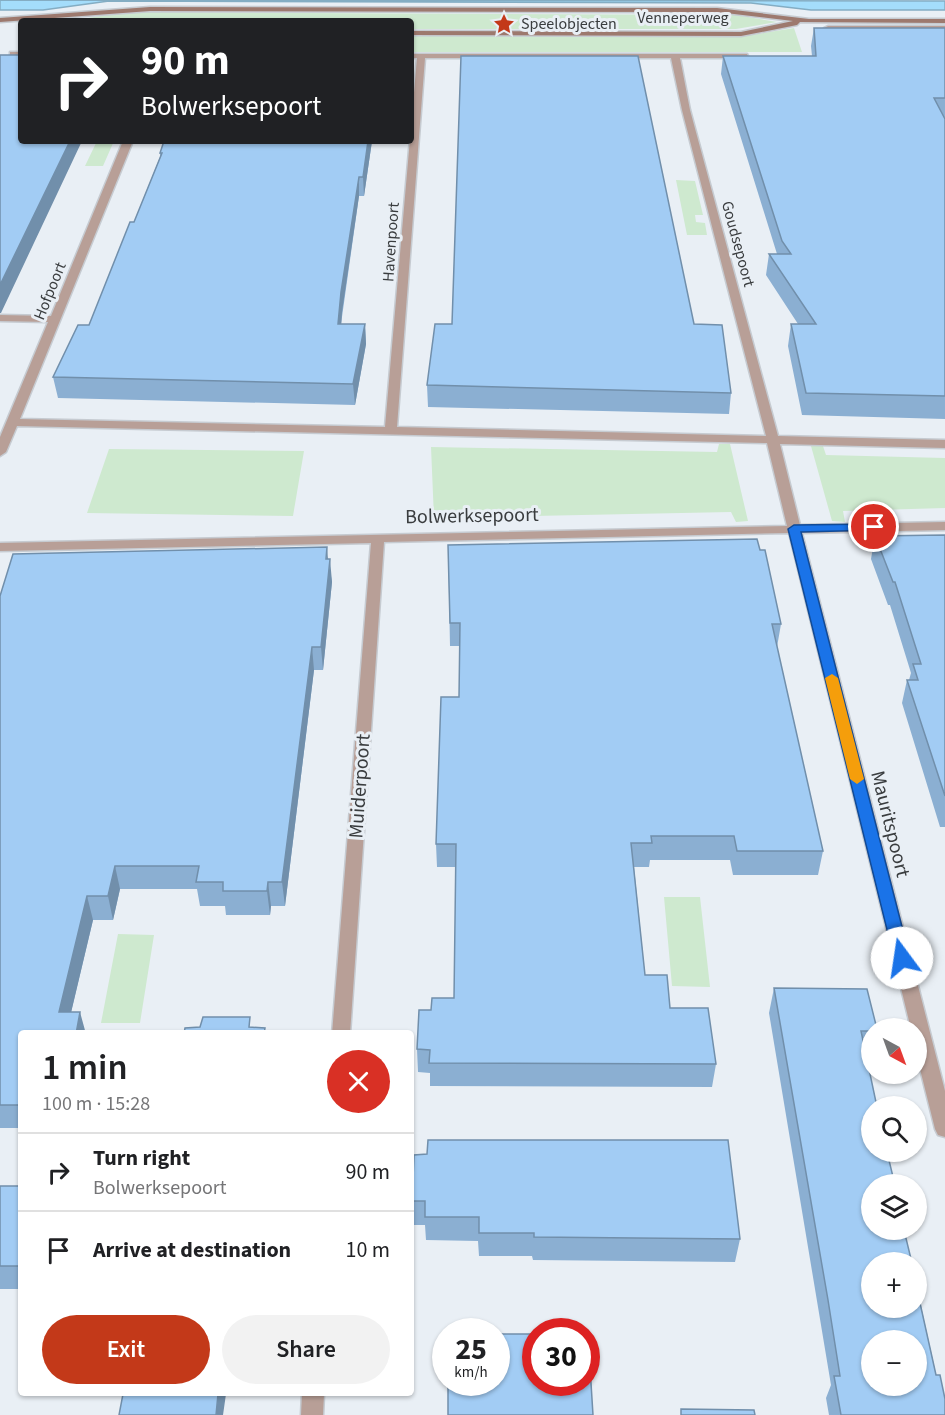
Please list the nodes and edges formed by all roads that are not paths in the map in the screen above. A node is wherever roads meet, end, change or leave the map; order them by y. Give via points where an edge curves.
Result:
1 (61, 18) edge
2 (0, 20) edge
3 (18, 20) edge
4 (809, 21) junction
5 (945, 21) edge
6 (853, 24) junction
7 (828, 28) edge
8 (945, 28) edge
9 (414, 33) edge
10 (416, 56) edge
11 (675, 56) junction
12 (759, 56) edge
13 (414, 87) edge
14 (127, 144) edge
15 (410, 144) edge
16 (0, 318) edge
17 (55, 319) junction
18 (12, 422) junction
19 (392, 431) junction
20 (772, 440) junction
21 (945, 444) edge
22 (0, 452) edge
23 (945, 526) edge
24 (794, 529) junction
25 (378, 538) junction
26 (0, 546) edge
27 (340, 1030) edge
28 (945, 1129) edge
29 (313, 1396) edge
30 (312, 1415) edge

1 - 4 street, Venneperweg via 113,10 173,9 717,10
2 - 3 street, Venneperweg
4 - 6 street, Venneperweg
4 - 9 street, Venneperweg via 741,34
5 - 6 street, Venneperweg
6 - 7 street
6 - 8 street, Venneperweg
10 - 11 street
10 - 13 street, Havenpoort
11 - 12 street
11 - 20 street, Goudsepoort
14 - 17 street, Hofpoort
15 - 19 street, Havenpoort
16 - 17 street
17 - 18 street, Hofpoort
18 - 19 street
18 - 22 street, Hofpoort
19 - 20 street
20 - 21 street
20 - 24 street, Goudsepoort
23 - 24 street, Bolwerksepoort
24 - 25 street, Bolwerksepoort
24 - 28 street, Mauritspoort
25 - 26 street, Bolwerksepoort
25 - 27 street, Muiderpoort
29 - 30 street

